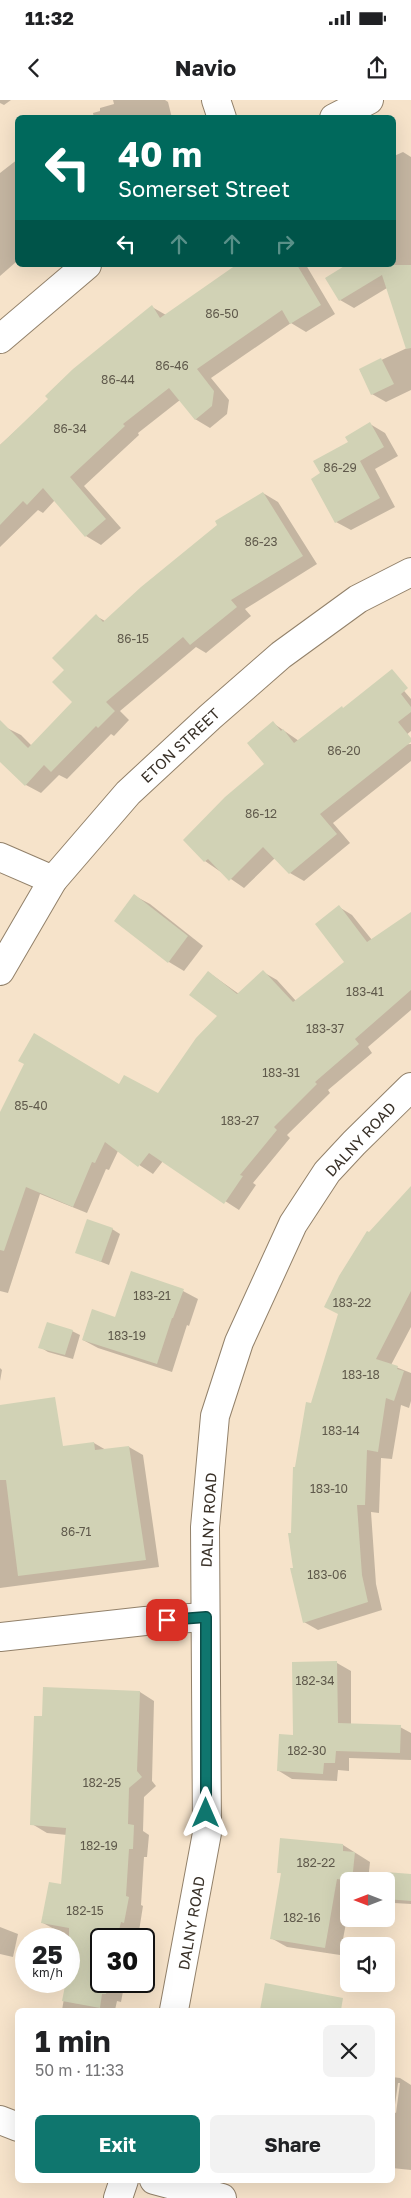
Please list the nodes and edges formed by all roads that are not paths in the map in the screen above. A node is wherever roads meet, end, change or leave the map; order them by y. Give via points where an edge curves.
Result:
1 (216, 100) edge
2 (368, 100) edge
3 (221, 115) edge
4 (340, 115) edge
5 (85, 267) edge
6 (0, 339) edge
7 (411, 572) edge
8 (0, 856) edge
9 (53, 880) junction
10 (0, 972) edge
11 (411, 1087) edge
12 (206, 1617) junction
13 (0, 1637) edge
14 (174, 2008) edge
15 (0, 2120) edge
16 (15, 2126) edge
17 (123, 2183) edge
18 (165, 2183) edge
19 (118, 2198) edge
20 (222, 2198) edge

1 - 3 street
2 - 4 street
5 - 6 street
7 - 9 street, ETON STREET via 358,599 281,655 210,716 128,793
8 - 9 street
9 - 10 street, ETON STREET
11 - 12 street, DALNY ROAD via 327,1172 293,1224 238,1342 215,1416 205,1528
12 - 13 street
12 - 14 street, DALNY ROAD via 206,1833
15 - 16 street
17 - 19 street
18 - 20 street

